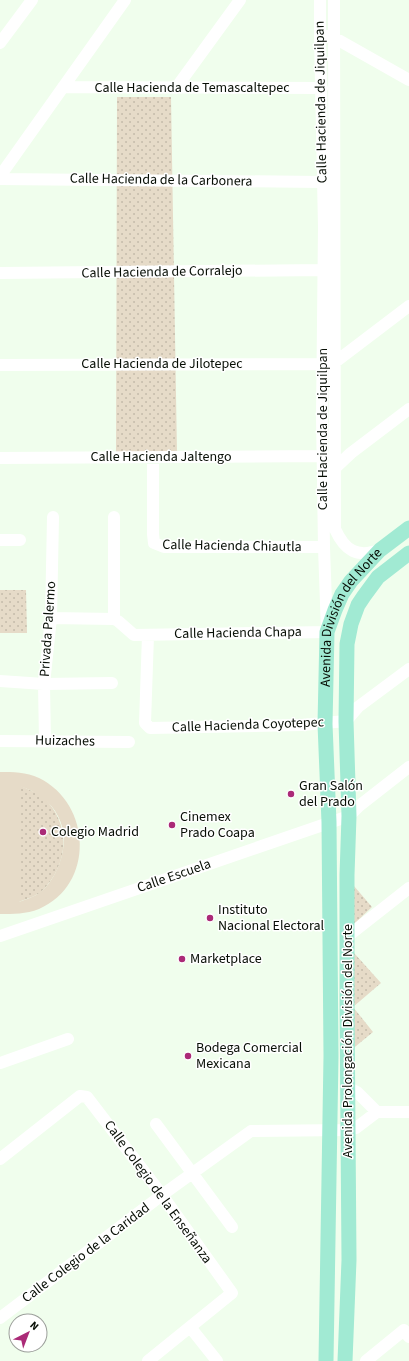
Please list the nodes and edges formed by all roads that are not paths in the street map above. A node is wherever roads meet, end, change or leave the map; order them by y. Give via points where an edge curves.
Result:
1 (32, 0) edge
2 (125, 0) edge
3 (240, 0) edge
4 (320, 0) edge
5 (334, 0) edge
6 (320, 36) junction
7 (333, 37) junction
8 (0, 43) edge
9 (409, 80) edge
10 (63, 87) junction
11 (176, 88) junction
12 (322, 88) junction
13 (0, 178) edge
14 (322, 182) junction
15 (329, 227) junction
16 (323, 270) junction
17 (0, 273) edge
18 (409, 306) edge
19 (329, 363) junction
20 (0, 365) edge
21 (409, 410) edge
22 (328, 417) junction
23 (323, 456) junction
24 (153, 457) junction
25 (0, 458) edge
26 (335, 468) junction
27 (53, 517) dead end
28 (114, 517) dead end
29 (409, 528) edge
30 (0, 540) edge
31 (20, 540) dead end
32 (324, 547) junction
33 (380, 550) junction
34 (409, 553) edge
35 (50, 618) junction
36 (114, 619) junction
37 (327, 632) junction
38 (148, 635) junction
39 (409, 669) edge
40 (0, 681) edge
41 (112, 683) dead end
42 (44, 684) junction
43 (346, 721) junction
44 (325, 724) junction
45 (0, 741) edge
46 (45, 741) junction
47 (129, 742) dead end
48 (409, 767) edge
49 (348, 816) junction
50 (329, 822) junction
51 (409, 888) edge
52 (0, 936) edge
53 (348, 936) junction
54 (68, 1039) dead end
55 (331, 1056) junction
56 (347, 1058) junction
57 (0, 1063) edge
58 (331, 1079) junction
59 (347, 1083) junction
60 (377, 1112) junction
61 (409, 1112) edge
62 (156, 1124) dead end
63 (331, 1130) junction
64 (348, 1130) junction
65 (2, 1154) edge
66 (192, 1174) junction
67 (162, 1195) junction
68 (232, 1227) dead end
69 (328, 1262) junction
70 (349, 1266) junction
71 (0, 1318) edge
72 (190, 1327) junction
73 (407, 1331) edge
74 (148, 1361) edge
75 (217, 1361) edge
76 (326, 1361) edge
77 (345, 1361) edge
78 (366, 1361) edge

1 - 8 street
2 - 10 street
3 - 11 street
4 - 6 street, Calle Hacienda de Jiquilpan
5 - 7 street, Calle Hacienda de Jiquilpan
6 - 7 street
6 - 12 street, Calle Hacienda de Jiquilpan
7 - 9 street
7 - 15 street, Calle Hacienda de Jiquilpan
10 - 11 street, Calle Hacienda de Temascaltepec
10 - 13 street
11 - 12 street, Calle Hacienda de Temascaltepec
12 - 14 street, Calle Hacienda de Jiquilpan
13 - 14 street, Calle Hacienda de la Carbonera
14 - 15 street, Calle Hacienda de Jiquilpan
15 - 16 street, Calle Hacienda de Jiquilpan
15 - 19 street, Calle Hacienda de Jiquilpan
16 - 17 street, Calle Hacienda de Corralejo
16 - 19 street, Calle Hacienda de Jiquilpan
18 - 19 street
19 - 20 street, Calle Hacienda de Jilotepec
19 - 22 street, Calle Hacienda de Jiquilpan
21 - 26 street
22 - 23 street, Calle Hacienda de Jiquilpan
22 - 26 street, Calle Hacienda de Jiquilpan
23 - 24 street, Calle Hacienda Jaltengo
23 - 32 street, Calle Hacienda de Jiquilpan
24 - 25 street, Calle Hacienda Jaltengo
24 - 32 street, Calle Hacienda Chiautla via 154,543 164,547
26 - 33 street, Calle Hacienda de Jiquilpan via 335,529 339,538 345,546 362,554
27 - 35 street, Privada Palermo
28 - 36 street
29 - 33 main road, Avenida División del Norte
30 - 31 street
32 - 37 street, Calle Hacienda de Jiquilpan
33 - 37 main road, Avenida División del Norte via 342,594
34 - 43 main road, Avenida División del Norte via 378,577 354,614 347,644
35 - 36 street
35 - 42 street, Privada Palermo
36 - 38 street, Calle Hacienda Chapa via 134,635
37 - 38 street, Calle Hacienda Chapa
37 - 44 main road, Avenida División del Norte
38 - 44 street, Calle Hacienda Coyotepec via 145,723 150,728
39 - 43 street via 358,707
40 - 42 street
41 - 42 street
42 - 46 street, Privada Palermo
43 - 44 street, Calle Hacienda Coyotepec
43 - 49 main road, Avenida Prolongación División del Norte
44 - 50 main road, Avenida Prolongación División del Norte
45 - 46 street, Huizaches
46 - 47 street, Huizaches
48 - 49 street
49 - 50 street, Calle Escuela
49 - 53 main road, Avenida Prolongación División del Norte
50 - 52 street, Calle Escuela
50 - 55 main road, Avenida Prolongación División del Norte
51 - 53 street
53 - 56 main road, Avenida Prolongación División del Norte
54 - 57 street
55 - 56 main road via 334,1061 340,1063
55 - 58 main road, Avenida Prolongación División del Norte
56 - 59 main road, Avenida Prolongación División del Norte
58 - 59 main road via 339,1073 344,1075
58 - 63 main road, Avenida Prolongación División del Norte
59 - 60 street
59 - 64 main road, Avenida Prolongación División del Norte
60 - 61 street
60 - 64 street via 356,1128
62 - 66 street
63 - 64 street, Calle Colegio de la Caridad
63 - 66 street, Calle Colegio de la Caridad via 251,1131
63 - 69 main road, Avenida Prolongación División del Norte
64 - 70 main road, Avenida Prolongación División del Norte
65 - 67 street, Calle Colegio de la Enseñanza via 80,1096 86,1097
66 - 67 street, Calle Colegio de la Caridad
66 - 68 street
67 - 71 street, Calle Colegio de la Caridad
67 - 72 street, Calle Colegio de la Enseñanza via 232,1293
69 - 70 main road via 331,1266
69 - 76 main road, Avenida Prolongación División del Norte
70 - 77 main road, Avenida Prolongación División del Norte
72 - 74 street
72 - 75 street
73 - 78 street

